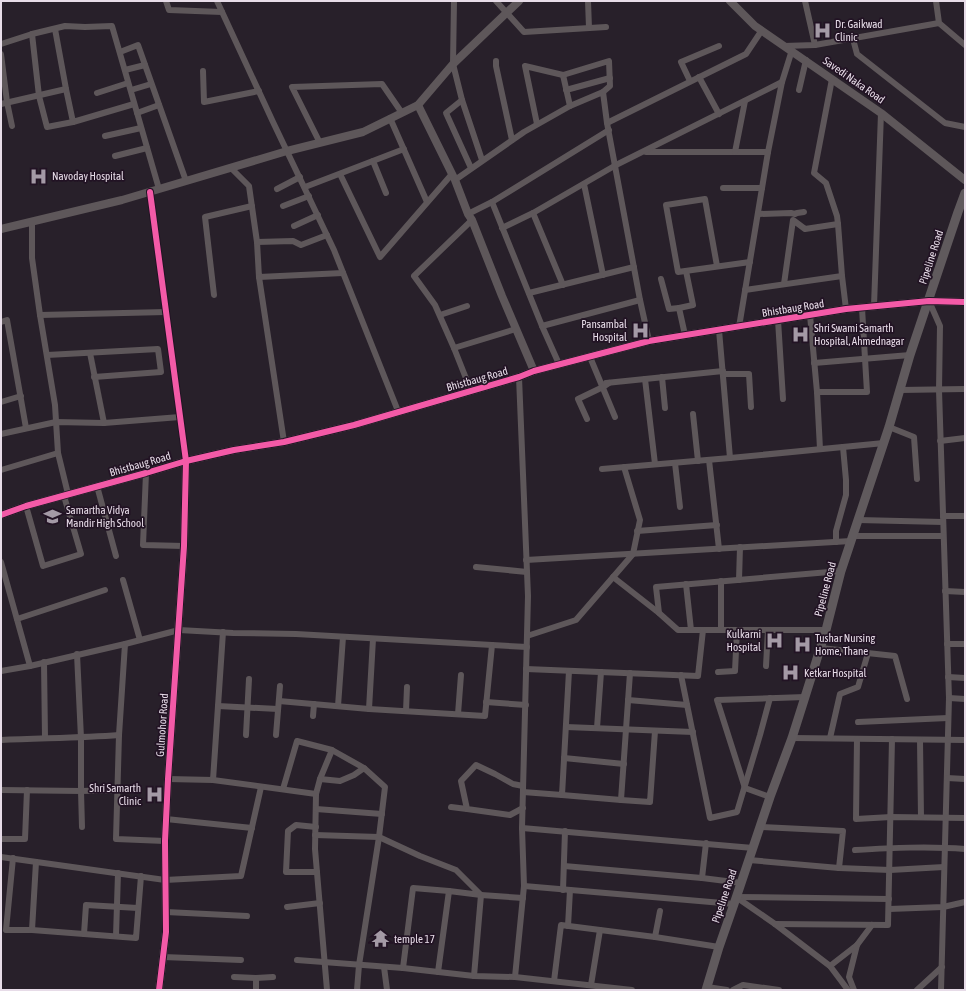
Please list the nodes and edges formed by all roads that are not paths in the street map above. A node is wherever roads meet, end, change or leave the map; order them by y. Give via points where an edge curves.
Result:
1 (166, 1) edge
2 (217, 1) edge
3 (454, 1) edge
4 (496, 1) edge
5 (519, 1) edge
6 (588, 1) edge
7 (730, 1) edge
8 (805, 1) edge
9 (936, 1) edge
10 (222, 12) junction
11 (507, 13) junction
12 (939, 23) junction
13 (606, 27) dead end
14 (55, 28) junction
15 (589, 28) junction
16 (762, 30) junction
17 (32, 34) junction
18 (853, 39) junction
19 (1, 44) edge
20 (965, 45) edge
21 (719, 46) dead end
22 (784, 46) junction
23 (815, 46) junction
24 (792, 50) junction
25 (120, 52) junction
26 (1, 54) edge
27 (806, 60) junction
28 (496, 61) dead end
29 (453, 64) junction
30 (145, 65) junction
31 (125, 70) junction
32 (203, 71) dead end
33 (563, 75) junction
34 (699, 77) junction
35 (610, 78) junction
36 (832, 79) junction
37 (690, 81) junction
38 (782, 82) junction
39 (128, 83) junction
40 (151, 84) junction
41 (66, 89) junction
42 (130, 90) junction
43 (258, 90) junction
44 (566, 90) junction
45 (799, 90) dead end
46 (603, 92) junction
47 (97, 93) dead end
48 (39, 96) junction
49 (462, 100) junction
50 (745, 101) junction
51 (4, 103) edge
52 (134, 104) junction
53 (159, 105) junction
54 (418, 105) junction
55 (570, 106) junction
56 (402, 112) junction
57 (137, 113) junction
58 (881, 113) junction
59 (719, 114) junction
60 (390, 118) junction
61 (73, 122) junction
62 (607, 123) junction
63 (537, 124) junction
64 (12, 126) dead end
65 (965, 127) edge
66 (141, 128) junction
67 (609, 130) junction
68 (105, 136) dead end
69 (512, 140) junction
70 (320, 143) junction
71 (147, 148) junction
72 (404, 149) junction
73 (287, 151) junction
74 (644, 152) junction
75 (735, 152) junction
76 (768, 152) junction
77 (115, 156) dead end
78 (482, 160) junction
79 (373, 161) junction
80 (616, 165) junction
81 (231, 168) junction
82 (471, 168) junction
83 (340, 174) junction
84 (300, 177) junction
85 (453, 177) junction
86 (965, 180) edge
87 (186, 181) junction
88 (584, 184) junction
89 (304, 187) junction
90 (723, 188) dead end
91 (762, 188) junction
92 (277, 189) dead end
93 (159, 190) junction
94 (150, 192) junction
95 (386, 193) dead end
96 (965, 193) edge
97 (309, 196) junction
98 (427, 202) junction
99 (492, 202) junction
100 (252, 206) junction
101 (283, 206) dead end
102 (804, 212) dead end
103 (533, 213) junction
104 (758, 214) junction
105 (318, 215) junction
106 (470, 217) junction
107 (794, 217) junction
108 (32, 221) junction
109 (838, 224) junction
110 (294, 226) dead end
111 (502, 228) junction
112 (1, 230) edge
113 (327, 235) junction
114 (258, 242) junction
115 (750, 262) junction
116 (717, 266) junction
117 (634, 267) junction
118 (686, 271) junction
119 (343, 273) junction
120 (603, 275) junction
121 (842, 276) junction
122 (259, 277) junction
123 (662, 279) dead end
124 (784, 284) junction
125 (563, 285) junction
126 (745, 290) junction
127 (529, 293) junction
128 (214, 295) dead end
129 (640, 300) junction
130 (929, 300) junction
131 (965, 302) edge
132 (467, 306) dead end
133 (874, 306) junction
134 (678, 308) junction
135 (862, 308) junction
136 (846, 309) junction
137 (166, 312) junction
138 (40, 315) junction
139 (440, 315) junction
140 (810, 315) junction
141 (778, 320) junction
142 (1, 322) edge
143 (542, 326) junction
144 (739, 327) junction
145 (516, 329) junction
146 (719, 330) junction
147 (685, 335) junction
148 (649, 341) junction
149 (454, 348) junction
150 (90, 353) junction
151 (47, 355) junction
152 (910, 355) junction
153 (590, 357) junction
154 (865, 359) junction
155 (814, 363) junction
156 (559, 364) junction
157 (534, 371) junction
158 (723, 373) junction
159 (94, 376) junction
160 (519, 377) junction
161 (662, 377) junction
162 (645, 379) junction
163 (602, 385) junction
164 (965, 389) edge
165 (900, 390) junction
166 (938, 390) junction
167 (471, 391) junction
168 (817, 392) junction
169 (21, 396) junction
170 (783, 399) dead end
171 (1, 402) edge
172 (751, 407) dead end
173 (665, 408) dead end
174 (398, 411) junction
175 (693, 414) dead end
176 (180, 417) junction
177 (615, 417) dead end
178 (587, 419) dead end
179 (56, 422) junction
180 (104, 423) junction
181 (26, 428) junction
182 (889, 428) junction
183 (1, 434) edge
184 (965, 438) edge
185 (940, 441) junction
186 (284, 442) junction
187 (884, 443) junction
188 (843, 447) junction
189 (820, 449) junction
190 (58, 453) junction
191 (730, 458) junction
192 (709, 460) junction
193 (186, 461) junction
194 (698, 461) junction
195 (675, 463) junction
196 (655, 464) junction
197 (624, 467) junction
198 (602, 469) dead end
199 (1, 470) edge
200 (146, 473) junction
201 (917, 479) dead end
202 (97, 486) junction
203 (66, 495) junction
204 (26, 506) junction
205 (680, 507) dead end
206 (1, 515) edge
207 (965, 516) edge
208 (943, 519) junction
209 (858, 520) junction
210 (716, 525) junction
211 (638, 531) junction
212 (943, 536) junction
213 (852, 539) junction
214 (836, 542) junction
215 (184, 546) junction
216 (740, 547) junction
217 (719, 548) junction
218 (633, 554) junction
219 (116, 556) dead end
220 (526, 560) junction
221 (1, 562) edge
222 (476, 567) dead end
223 (841, 571) junction
224 (527, 572) junction
225 (614, 576) junction
226 (123, 580) dead end
227 (739, 580) junction
228 (720, 581) junction
229 (686, 584) junction
230 (105, 590) dead end
231 (945, 592) junction
232 (965, 592) edge
233 (659, 613) junction
234 (17, 619) junction
235 (178, 630) junction
236 (691, 630) junction
237 (704, 630) junction
238 (721, 630) junction
239 (737, 630) junction
240 (768, 630) junction
241 (826, 630) junction
242 (223, 632) junction
243 (527, 636) junction
244 (343, 637) junction
245 (373, 639) junction
246 (140, 640) junction
247 (125, 644) junction
248 (947, 644) junction
249 (965, 644) edge
250 (492, 645) junction
251 (527, 647) junction
252 (820, 648) junction
253 (868, 653) junction
254 (77, 654) junction
255 (44, 662) junction
256 (30, 666) junction
257 (766, 666) dead end
258 (526, 669) junction
259 (1, 671) edge
260 (569, 671) junction
261 (601, 672) junction
262 (718, 672) dead end
263 (630, 673) junction
264 (461, 675) dead end
265 (681, 676) junction
266 (948, 677) junction
267 (965, 678) edge
268 (249, 679) dead end
269 (280, 686) dead end
270 (408, 687) dead end
271 (805, 697) junction
272 (770, 698) junction
273 (949, 698) junction
274 (907, 699) dead end
275 (965, 699) edge
276 (628, 700) junction
277 (279, 701) junction
278 (486, 702) junction
279 (314, 704) junction
280 (526, 705) junction
281 (687, 705) junction
282 (218, 706) junction
283 (338, 706) junction
284 (248, 707) junction
285 (278, 709) junction
286 (369, 709) junction
287 (406, 711) junction
288 (458, 714) junction
289 (313, 716) dead end
290 (948, 718) junction
291 (858, 722) dead end
292 (566, 727) junction
293 (596, 728) junction
294 (626, 729) junction
295 (655, 730) junction
296 (692, 732) junction
297 (120, 735) junction
298 (246, 735) dead end
299 (276, 735) dead end
300 (45, 738) junction
301 (81, 738) junction
302 (792, 738) junction
303 (830, 738) junction
304 (857, 739) junction
305 (892, 739) junction
306 (1, 740) edge
307 (920, 740) junction
308 (948, 740) junction
309 (965, 740) edge
310 (332, 750) junction
311 (564, 758) junction
312 (624, 764) junction
313 (364, 768) junction
314 (947, 778) junction
315 (168, 779) junction
316 (320, 779) junction
317 (965, 779) edge
318 (214, 780) junction
319 (261, 787) junction
320 (745, 788) junction
321 (283, 789) junction
322 (523, 789) junction
323 (1, 790) edge
324 (27, 790) junction
325 (117, 790) junction
326 (81, 791) junction
327 (316, 794) junction
328 (562, 795) junction
329 (770, 797) junction
330 (621, 800) junction
331 (451, 807) dead end
332 (523, 808) junction
333 (316, 809) junction
334 (468, 809) junction
335 (382, 814) junction
336 (891, 817) junction
337 (920, 817) junction
338 (946, 818) junction
339 (965, 818) edge
340 (166, 819) junction
341 (82, 827) dead end
342 (316, 827) junction
343 (760, 827) junction
344 (252, 828) junction
345 (522, 828) junction
346 (564, 831) junction
347 (315, 836) junction
348 (379, 838) junction
349 (1, 839) edge
350 (165, 841) junction
351 (706, 843) junction
352 (945, 847) junction
353 (753, 848) junction
354 (890, 848) junction
355 (965, 849) edge
356 (855, 850) dead end
357 (1, 857) edge
358 (13, 858) junction
359 (749, 860) junction
360 (36, 862) junction
361 (564, 866) junction
362 (944, 867) junction
363 (839, 868) junction
364 (890, 870) junction
365 (317, 872) junction
366 (118, 873) junction
367 (140, 876) junction
368 (702, 878) junction
369 (165, 880) junction
370 (742, 883) junction
371 (524, 886) junction
372 (567, 890) junction
373 (449, 891) junction
374 (481, 895) junction
375 (523, 898) junction
376 (889, 899) junction
377 (735, 901) junction
378 (965, 902) edge
379 (320, 903) junction
380 (117, 907) junction
381 (287, 907) dead end
382 (943, 907) junction
383 (138, 908) junction
384 (889, 909) junction
385 (660, 911) dead end
386 (166, 912) junction
387 (247, 916) dead end
388 (776, 924) junction
389 (872, 925) junction
390 (568, 926) junction
391 (32, 930) junction
392 (600, 930) junction
393 (84, 934) junction
394 (116, 936) junction
395 (655, 937) junction
396 (857, 945) junction
397 (719, 947) junction
398 (163, 958) junction
399 (241, 960) dead end
400 (296, 960) dead end
401 (325, 962) junction
402 (359, 965) junction
403 (830, 966) junction
404 (384, 967) junction
405 (942, 967) junction
406 (403, 968) junction
407 (438, 972) junction
408 (474, 976) junction
409 (234, 977) dead end
410 (273, 977) dead end
411 (256, 978) junction
412 (515, 978) junction
413 (554, 981) junction
414 (591, 985) junction
415 (707, 989) edge
416 (159, 990) edge
417 (256, 990) edge
418 (328, 990) edge
419 (357, 990) edge
420 (387, 990) edge
421 (632, 990) edge
422 (727, 990) edge
423 (733, 990) edge
424 (779, 990) edge
425 (848, 990) edge
426 (854, 990) edge
427 (917, 990) edge
428 (941, 990) edge

1 - 10 street via 169,10
2 - 10 street
3 - 29 street
4 - 11 street
5 - 11 street
6 - 15 street
7 - 16 street, Savedi Naka Road
8 - 23 street
9 - 12 street
10 - 43 street
11 - 15 street via 524,32
11 - 29 street
12 - 18 street
12 - 20 street
13 - 15 street
14 - 17 street
14 - 25 street via 112,26
14 - 41 street
16 - 22 street, Savedi Naka Road
16 - 34 street via 746,54
17 - 19 street
17 - 48 street
18 - 23 street
18 - 65 street via 857,54 945,123
21 - 37 street via 681,62
22 - 23 street
22 - 24 street, Savedi Naka Road
24 - 27 street, Savedi Naka Road
24 - 38 street
25 - 30 street via 138,45
25 - 31 street
26 - 51 street
27 - 36 street, Savedi Naka Road
27 - 45 street
28 - 69 street
29 - 49 street
29 - 54 street
30 - 31 street
30 - 40 street
31 - 39 street
32 - 43 street via 204,102
33 - 35 street via 609,61
33 - 44 street
33 - 63 street via 525,66
34 - 37 street
34 - 59 street
35 - 44 street
35 - 46 street via 610,86
36 - 58 street, Savedi Naka Road
36 - 109 street via 814,173 826,183
37 - 62 street
38 - 50 street
38 - 76 street
39 - 42 street
39 - 47 street
40 - 42 street
40 - 53 street
41 - 48 street
41 - 61 street
42 - 52 street
43 - 73 street
44 - 55 street
46 - 55 street
46 - 62 street
48 - 51 street
48 - 61 street via 47,127
49 - 78 street
49 - 82 street via 446,113
50 - 59 street
50 - 75 street
51 - 64 street
52 - 57 street
52 - 61 street
53 - 57 street
53 - 87 street
54 - 56 street
54 - 85 street
55 - 63 street
56 - 60 street
56 - 70 street via 382,84 292,87
57 - 66 street
58 - 86 street, Savedi Naka Road
58 - 133 street
59 - 74 street
60 - 70 street via 363,132
60 - 72 street
62 - 67 street
63 - 69 street
66 - 68 street
66 - 71 street
67 - 80 street
67 - 99 street
69 - 78 street
70 - 73 street
71 - 77 street
71 - 93 street
72 - 79 street
72 - 98 street
73 - 81 street
73 - 84 street
74 - 75 street
74 - 80 street
75 - 76 street
76 - 91 street
78 - 82 street
79 - 83 street
79 - 95 street
80 - 88 street
80 - 117 street
81 - 87 street
81 - 100 street via 249,186
82 - 85 street
83 - 89 street
83 - 98 street via 380,257
84 - 89 street
84 - 92 street
85 - 98 street
85 - 106 street
87 - 93 street
88 - 103 street
88 - 120 street
89 - 97 street
90 - 91 street
91 - 104 street
93 - 94 street
94 - 108 street
94 - 137 street
96 - 130 main road, Pipeline Road
97 - 101 street
97 - 105 street
99 - 106 street
99 - 111 street
100 - 114 street
100 - 128 street via 205,217
102 - 107 street via 797,213
103 - 111 street
103 - 125 street
104 - 107 street via 791,213
104 - 115 street
105 - 110 street
105 - 113 street
106 - 139 street via 414,276
106 - 145 street
107 - 109 street via 806,228
107 - 124 street
108 - 112 street
108 - 138 street via 32,258
109 - 121 street
111 - 127 street
113 - 114 street via 301,245 293,241
113 - 119 street
114 - 122 street
115 - 116 street
115 - 126 street
116 - 118 street
116 - 118 street via 705,199 666,205 678,272
117 - 120 street
117 - 129 street
118 - 134 street via 693,305
119 - 122 street
119 - 174 street
120 - 125 street
121 - 124 street
121 - 136 street
122 - 186 street
123 - 134 street via 669,309
124 - 126 street
125 - 127 street
126 - 144 street
127 - 143 street
129 - 143 street
129 - 148 street
130 - 131 street, Bhistbaug Road
130 - 133 street, Bhistbaug Road
130 - 152 main road, Pipeline Road
130 - 166 street via 940,326
132 - 139 street
133 - 135 street, Bhistbaug Road
134 - 147 street
135 - 136 street, Bhistbaug Road
135 - 154 street
136 - 140 street, Bhistbaug Road
137 - 138 street
137 - 176 street
138 - 151 street
139 - 149 street
140 - 141 street, Bhistbaug Road
140 - 155 street
141 - 144 street, Bhistbaug Road
141 - 170 street
142 - 169 street via 7,320
143 - 156 street
144 - 146 street, Bhistbaug Road
145 - 149 street
145 - 157 street
146 - 147 street, Bhistbaug Road
146 - 158 street
147 - 148 street, Bhistbaug Road
148 - 153 street, Bhistbaug Road
149 - 167 street
150 - 151 street
150 - 159 street
150 - 159 street via 158,349 161,372
151 - 179 street
152 - 154 street
152 - 165 main road, Pipeline Road
153 - 156 street, Bhistbaug Road
153 - 163 street
154 - 155 street
154 - 168 street via 867,392
155 - 168 street
156 - 157 street, Bhistbaug Road
157 - 160 street, Bhistbaug Road
158 - 161 street
158 - 172 street via 749,374
158 - 191 street
159 - 180 street
160 - 167 street, Bhistbaug Road
160 - 220 street
161 - 162 street
161 - 173 street
162 - 163 street
162 - 196 street
163 - 177 street
163 - 178 street via 578,399
164 - 166 street
165 - 166 street
165 - 182 main road, Pipeline Road
166 - 185 street
167 - 174 street, Bhistbaug Road
168 - 189 street
169 - 171 street
169 - 181 street
174 - 186 street, Bhistbaug Road
175 - 194 street
176 - 180 street
176 - 193 street
179 - 180 street
179 - 181 street
179 - 190 street
181 - 183 street
182 - 187 main road, Pipeline Road
182 - 201 street via 914,437
184 - 185 street
185 - 208 street
186 - 193 street, Bhistbaug Road
187 - 188 street
187 - 209 main road, Pipeline Road
188 - 189 street
188 - 214 street via 846,495 836,531
189 - 191 street
190 - 199 street
190 - 203 street
191 - 192 street
192 - 194 street
192 - 210 street
193 - 200 street, Bhistbaug Road
193 - 215 street, Gulmohor Road
194 - 195 street
195 - 196 street
195 - 205 street
196 - 197 street
197 - 198 street
197 - 211 street via 640,520
200 - 202 street, Bhistbaug Road
200 - 215 street via 142,545
202 - 203 street, Bhistbaug Road
202 - 219 street
203 - 204 street, Bhistbaug Road
203 - 204 street via 81,554 43,566
204 - 206 street, Bhistbaug Road
207 - 208 street
208 - 209 street
208 - 212 street
209 - 213 main road, Pipeline Road
210 - 211 street
210 - 217 street
211 - 218 street
212 - 213 street
212 - 231 street
213 - 214 street
213 - 223 main road, Pipeline Road
214 - 216 street
215 - 235 street, Gulmohor Road
216 - 217 street
216 - 227 street
217 - 218 street
218 - 220 street
218 - 225 street
220 - 224 street
221 - 234 street
222 - 224 street
223 - 227 street
223 - 241 main road, Pipeline Road
224 - 243 street
225 - 233 street
225 - 243 street via 576,620
226 - 246 street
227 - 228 street
228 - 229 street
228 - 238 street
229 - 233 street via 656,587
229 - 236 street
230 - 234 street
231 - 232 street
231 - 248 street
233 - 236 street via 678,630
234 - 256 street
235 - 242 street
235 - 246 street
235 - 315 street, Gulmohor Road
236 - 237 street
237 - 238 street
237 - 265 street via 698,676
238 - 239 street
239 - 240 street
239 - 262 street via 735,670
240 - 241 street
240 - 257 street
241 - 252 main road, Pipeline Road
242 - 244 street
242 - 282 street
243 - 251 street
244 - 245 street
244 - 283 street
245 - 250 street
245 - 286 street
246 - 247 street
247 - 254 street
247 - 297 street
248 - 249 street
248 - 266 street
250 - 251 street
250 - 278 street
251 - 258 street
252 - 253 street
252 - 271 main road, Pipeline Road
253 - 274 street via 895,656
253 - 303 street via 858,687 840,694
254 - 255 street
254 - 301 street
255 - 256 street
255 - 300 street
256 - 259 street
258 - 260 street
258 - 280 street
260 - 261 street
260 - 292 street
261 - 263 street
261 - 293 street
263 - 265 street
263 - 276 street
264 - 288 street
265 - 281 street
266 - 267 street
266 - 273 street
268 - 284 street
269 - 277 street
270 - 287 street
271 - 272 street
271 - 302 main road, Pipeline Road
272 - 320 street
272 - 320 street via 718,700
273 - 275 street
273 - 290 street
276 - 281 street
276 - 294 street
277 - 279 street
277 - 285 street
278 - 280 street
278 - 288 street via 485,716
279 - 283 street
279 - 289 street
280 - 322 street
281 - 296 street
282 - 284 street
282 - 318 street
283 - 286 street
284 - 285 street
284 - 298 street
285 - 299 street
286 - 287 street
287 - 288 street
290 - 291 street
290 - 308 street
292 - 293 street
292 - 311 street
293 - 294 street
294 - 295 street
294 - 312 street
295 - 296 street
295 - 330 street via 650,802
296 - 320 street via 710,818 737,812
297 - 301 street
297 - 325 street
300 - 301 street
300 - 306 street
301 - 326 street
302 - 303 street
302 - 329 main road, Pipeline Road
303 - 304 street
304 - 305 street
304 - 336 street via 856,819
305 - 307 street
305 - 336 street
307 - 308 street
307 - 337 street
308 - 309 street
308 - 314 street
310 - 313 street
310 - 316 street
310 - 321 street via 297,741
311 - 312 street
311 - 328 street
312 - 330 street
313 - 316 street via 340,781
313 - 335 street via 385,787
314 - 317 street
314 - 338 street
315 - 318 street
315 - 340 street, Gulmohor Road
316 - 327 street
318 - 319 street
319 - 321 street
319 - 344 street
320 - 329 street
321 - 327 street
322 - 328 street
322 - 332 street
322 - 334 street via 476,766 461,781
323 - 324 street
324 - 326 street
324 - 349 street via 25,839
325 - 326 street
325 - 350 street via 116,838
326 - 341 street
327 - 333 street
328 - 330 street
329 - 343 main road, Pipeline Road
331 - 334 street
332 - 334 street via 510,815
332 - 345 street
333 - 335 street
333 - 342 street
335 - 348 street
336 - 337 street
336 - 354 street
337 - 338 street
338 - 339 street
338 - 352 street
340 - 344 street
340 - 350 street, Gulmohor Road
342 - 347 street
342 - 365 street via 296,825 288,831 286,872
343 - 353 main road, Pipeline Road
343 - 363 street via 843,831
344 - 369 street via 241,876
345 - 346 street
345 - 371 street
346 - 351 street
346 - 361 street
347 - 348 street
347 - 365 street
348 - 374 street via 456,870
348 - 402 street
350 - 369 street, Gulmohor Road
351 - 353 street
351 - 368 street
352 - 354 street
352 - 355 street
352 - 362 street
353 - 359 main road, Pipeline Road
354 - 356 street
354 - 364 street
357 - 358 street
358 - 360 street
358 - 391 street via 6,930
359 - 363 street
359 - 370 main road, Pipeline Road
360 - 366 street
360 - 391 street
361 - 368 street
361 - 372 street
362 - 364 street
362 - 382 street
363 - 364 street
364 - 376 street
365 - 379 street
366 - 367 street
366 - 380 street
367 - 369 street
367 - 383 street
368 - 370 street
369 - 386 street, Gulmohor Road
370 - 377 main road, Pipeline Road
371 - 372 street
371 - 375 street
372 - 377 street
372 - 390 street
373 - 374 street
373 - 406 street via 413,888
373 - 407 street
374 - 375 street
374 - 408 street
375 - 412 street
376 - 377 street
376 - 384 street
377 - 388 street
377 - 397 main road, Pipeline Road
378 - 382 street
379 - 381 street
379 - 401 street
380 - 383 street
380 - 393 street via 86,905
380 - 394 street
382 - 384 street
382 - 405 street
383 - 394 street via 136,938
384 - 389 street via 888,925
385 - 395 street
386 - 387 street
386 - 398 street, Gulmohor Road
388 - 389 street
388 - 403 street
389 - 396 street
390 - 392 street
390 - 413 street via 561,925
391 - 393 street
392 - 395 street
392 - 414 street
393 - 394 street
395 - 397 street
396 - 403 street
396 - 426 street via 849,977
397 - 415 main road, Pipeline Road
398 - 399 street
398 - 416 street, Gulmohor Road
400 - 401 street
401 - 402 street
401 - 418 street
402 - 404 street
402 - 419 street
403 - 425 street
404 - 406 street
404 - 420 street
405 - 427 street
405 - 428 street
406 - 407 street
407 - 408 street
408 - 412 street
409 - 411 street
410 - 411 street
411 - 417 street
412 - 413 street
413 - 414 street
414 - 421 street
415 - 422 street
423 - 424 street via 743,985

